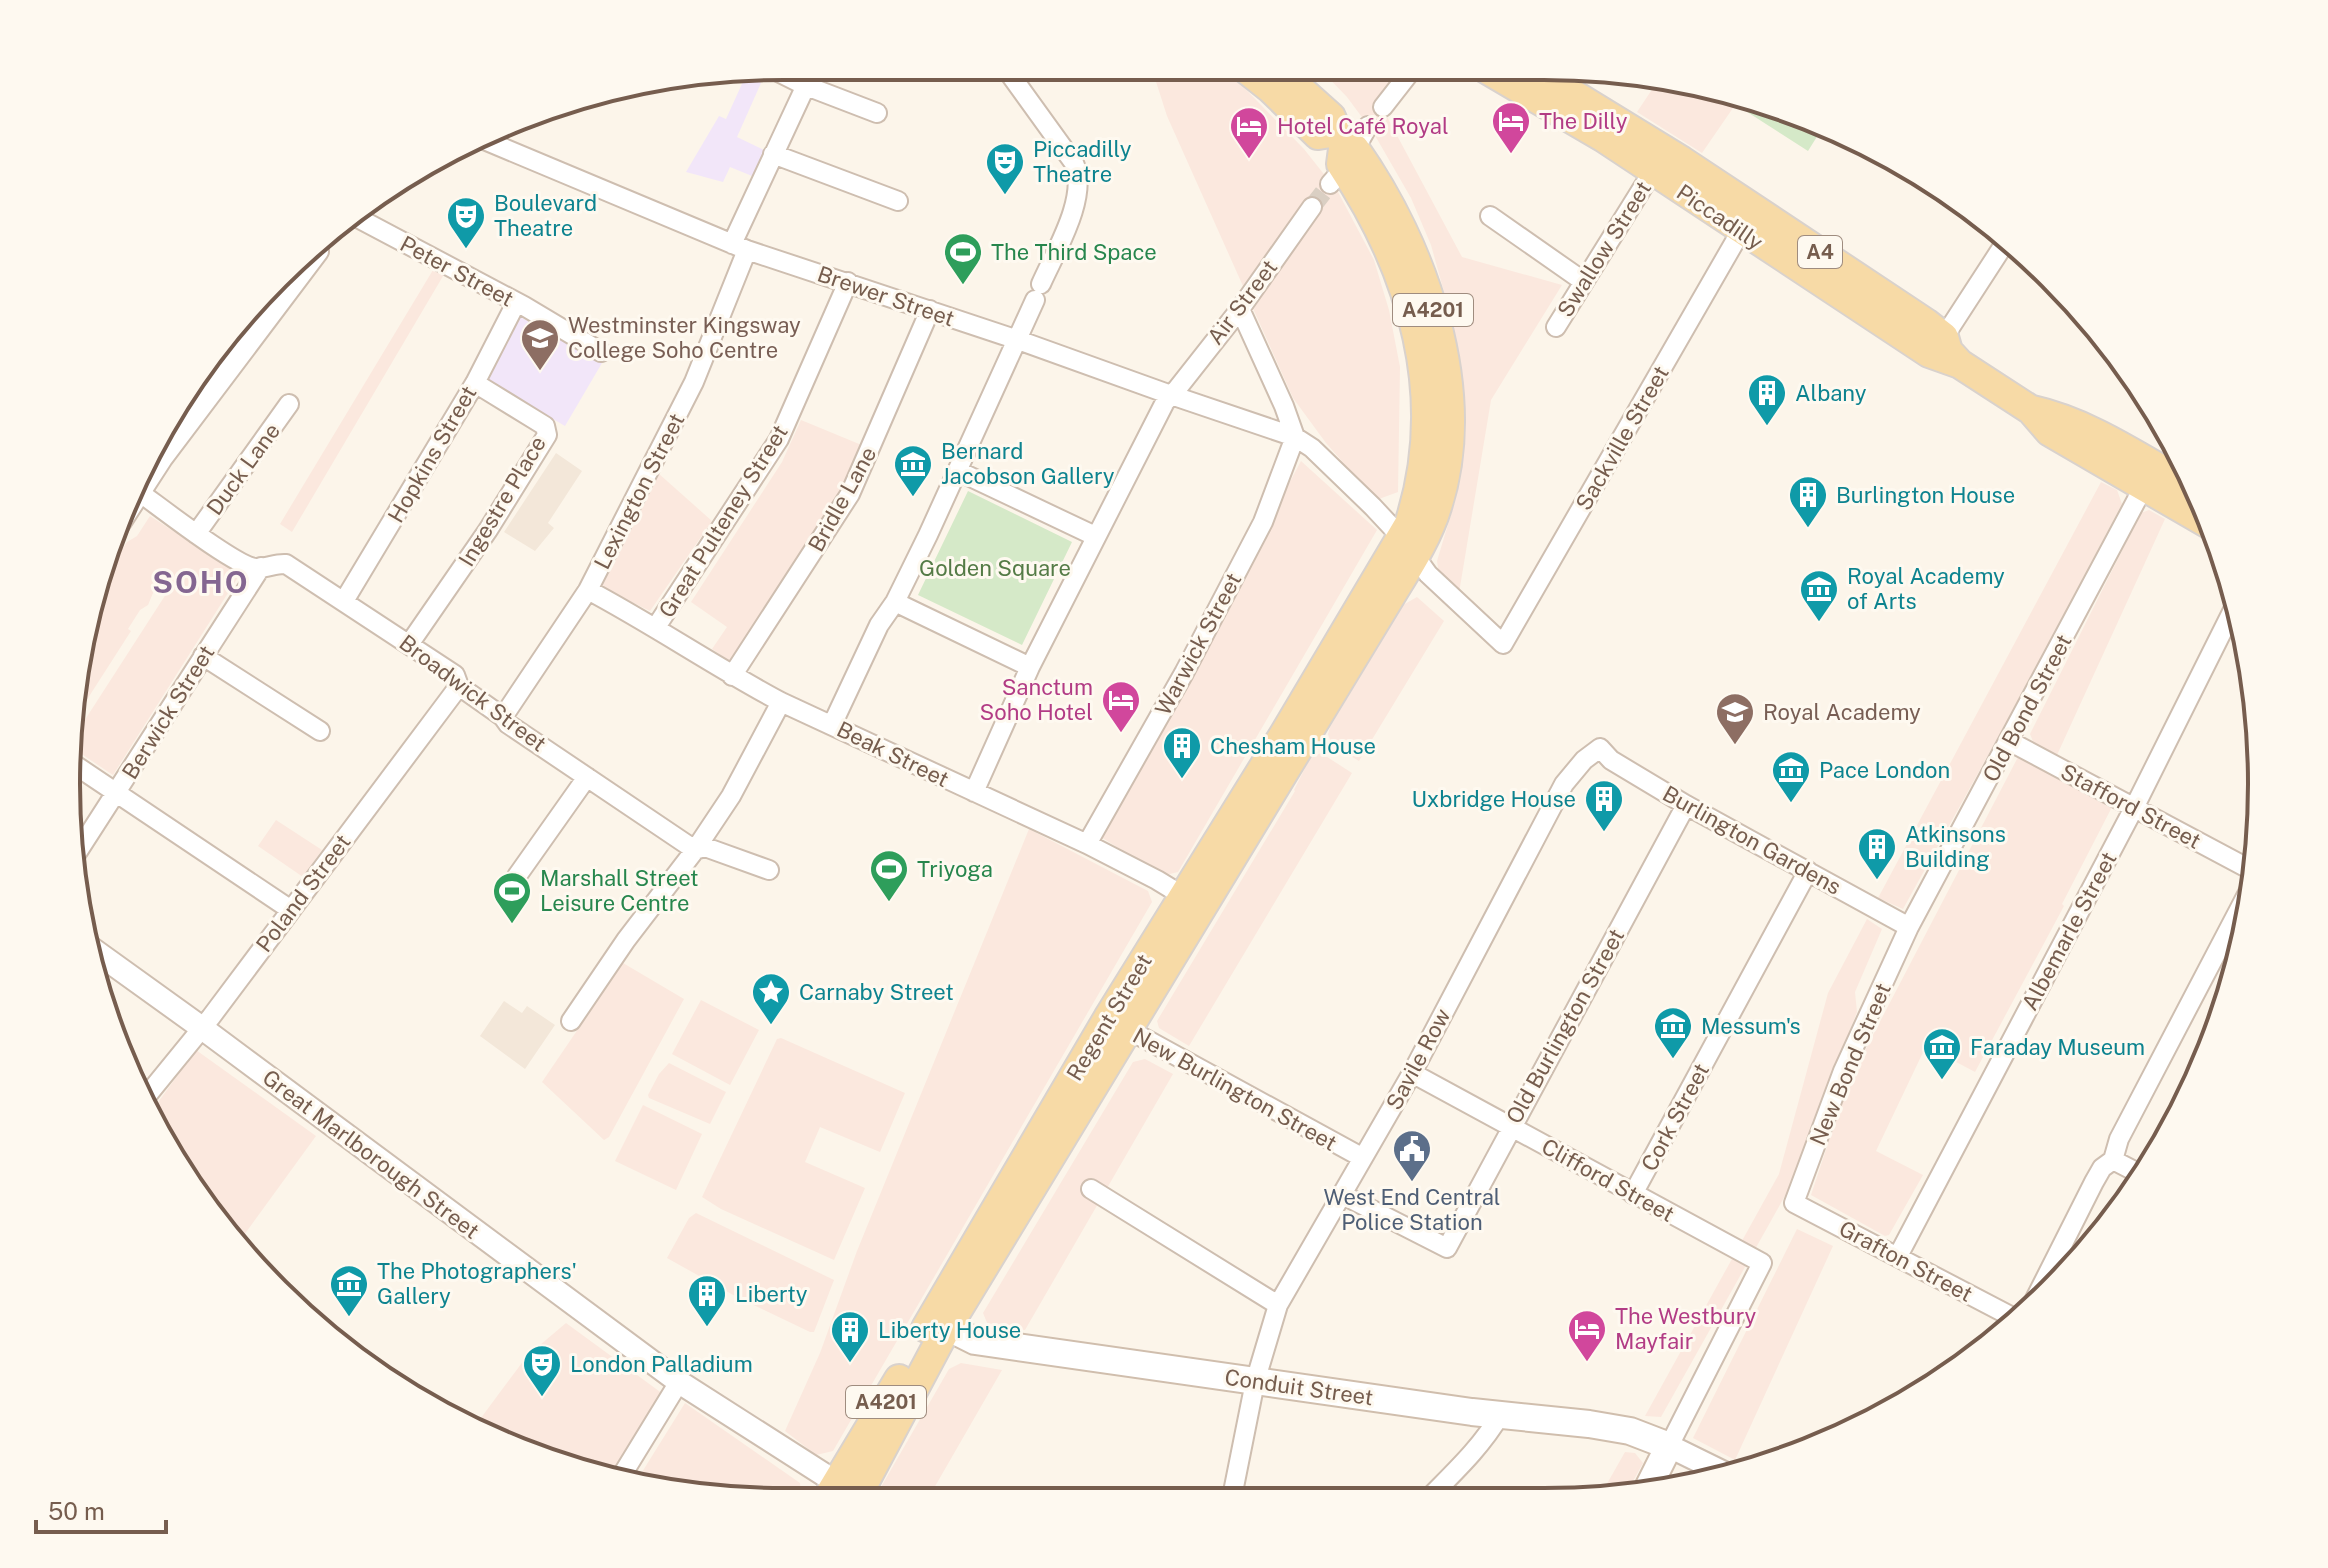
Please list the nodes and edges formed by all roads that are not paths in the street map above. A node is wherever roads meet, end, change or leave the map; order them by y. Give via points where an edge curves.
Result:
1 (794, 80) edge
2 (807, 80) edge
3 (1014, 80) edge
4 (1260, 80) edge
5 (1290, 80) edge
6 (1404, 80) edge
7 (1505, 80) edge
8 (1550, 80) edge
9 (804, 85) junction
10 (1383, 107) dead end
11 (877, 113) dead end
12 (493, 144) edge
13 (1345, 152) junction
14 (773, 154) junction
15 (1653, 171) junction
16 (898, 201) dead end
17 (1312, 207) tunnel mouth
18 (1490, 216) dead end
19 (362, 220) edge
20 (1741, 231) junction
21 (740, 247) junction
22 (2001, 249) edge
23 (301, 273) edge
24 (1583, 281) junction
25 (848, 282) junction
26 (516, 303) junction
27 (1240, 309) junction
28 (930, 310) junction
29 (1556, 327) dead end
30 (1944, 337) junction
31 (1018, 340) junction
32 (601, 352) dead end
33 (1960, 364) junction
34 (475, 383) junction
35 (1171, 395) junction
36 (289, 404) dead end
37 (2031, 410) junction
38 (1295, 437) junction
39 (159, 460) edge
40 (958, 471) junction
41 (2178, 479) edge
42 (2143, 488) junction
43 (143, 495) edge
44 (2195, 516) edge
45 (196, 534) junction
46 (1095, 536) junction
47 (1408, 547) junction
48 (261, 567) junction
49 (588, 590) junction
50 (344, 601) junction
51 (895, 602) junction
52 (2228, 620) edge
53 (656, 627) junction
54 (410, 643) junction
55 (203, 656) junction
56 (1030, 667) junction
57 (732, 676) junction
58 (459, 686) junction
59 (781, 702) junction
60 (503, 717) junction
61 (832, 725) junction
62 (320, 731) dead end
63 (2009, 741) junction
64 (1600, 748) joint
65 (81, 769) edge
66 (587, 777) junction
67 (117, 792) junction
68 (974, 792) junction
69 (1686, 805) junction
70 (2135, 806) junction
71 (83, 844) edge
72 (1087, 844) junction
73 (695, 850) junction
74 (2243, 865) edge
75 (769, 870) dead end
76 (1808, 871) junction
77 (517, 876) dead end
78 (1193, 902) junction
79 (291, 910) junction
80 (2234, 919) edge
81 (1909, 927) junction
82 (102, 956) edge
83 (571, 1021) dead end
84 (1118, 1024) junction
85 (202, 1028) junction
86 (1412, 1073) junction
87 (151, 1091) edge
88 (1510, 1126) junction
89 (1363, 1158) junction
90 (2113, 1160) junction
91 (2132, 1170) edge
92 (1091, 1189) dead end
93 (1633, 1194) junction
94 (1343, 1195) junction
95 (1794, 1203) joint
96 (1898, 1256) junction
97 (2046, 1278) edge
98 (1278, 1305) junction
99 (2007, 1314) edge
100 (939, 1324) junction
101 (679, 1382) junction
102 (1255, 1382) junction
103 (1500, 1415) junction
104 (1669, 1446) junction
105 (1712, 1467) edge
106 (626, 1469) edge
107 (1652, 1479) edge
108 (836, 1488) edge
109 (854, 1488) edge
110 (1234, 1488) edge
111 (1438, 1488) edge

1 - 9 street
2 - 9 street, Lexington Street
3 - 31 street via 1074,163 1079,181 1076,202
4 - 13 main road, Regent Street / A4201 via 1318,135
5 - 13 main road, Regent Street / A4201 via 1331,117
6 - 10 street
7 - 15 main road, Piccadilly / A4
8 - 30 main road, Piccadilly / A4 via 1682,161
9 - 11 street
9 - 14 street, Lexington Street
12 - 21 street, Brewer Street
13 - 47 main road, Regent Street / A4201 via 1386,195 1408,240 1444,362 1449,434 1445,477 1431,525
14 - 16 street
14 - 21 street, Lexington Street
15 - 20 main road, Piccadilly / A4
15 - 24 street, Swallow Street
17 - 27 street, Air Street
18 - 24 street
19 - 26 street, Peter Street
20 - 33 main road, Piccadilly / A4 via 1929,353
20 - 47 street, Sackville Street via 1503,644 1434,580
21 - 25 street, Brewer Street
21 - 49 street, Lexington Street via 694,382
22 - 30 street
23 - 39 street
24 - 29 street, Swallow Street
25 - 28 street, Brewer Street
25 - 53 street, Great Pulteney Street via 779,439
26 - 32 street, Peter Street
26 - 34 street, Hopkins Street
27 - 35 street, Air Street
27 - 38 street
28 - 31 street, Brewer Street
28 - 57 street, Bridle Lane via 850,494
30 - 33 main road, Piccadilly / A4
31 - 35 street, Brewer Street
31 - 40 street
33 - 37 main road, Piccadilly / A4
34 - 50 street, Hopkins Street
34 - 54 street, Ingestre Place via 545,426 547,435
35 - 38 street, Brewer Street
35 - 46 street, Air Street
36 - 45 street, Duck Lane
37 - 41 main road, Piccadilly / A4 via 2087,429
37 - 42 main road, Piccadilly / A4 via 2050,432
38 - 47 street
38 - 72 street, Warwick Street via 1263,522
40 - 46 street
40 - 51 street
42 - 44 main road, Piccadilly / A4
42 - 63 street, Old Bond Street
43 - 45 street, Broadwick Street
45 - 48 street, Broadwick Street via 245,564
46 - 56 street
47 - 78 main road, Regent Street / A4201
48 - 50 street, Broadwick Street via 286,564
48 - 55 street, Berwick Street
49 - 53 street, Beak Street
49 - 60 street, Lexington Street
50 - 54 street, Broadwick Street
51 - 56 street
51 - 61 street
52 - 70 street, Albemarle Street
53 - 57 street, Beak Street
54 - 58 street, Broadwick Street via 455,675
55 - 62 street
55 - 67 street, Berwick Street
56 - 68 street
57 - 59 street, Beak Street
58 - 60 street, Broadwick Street
58 - 79 street, Poland Street
59 - 61 street, Beak Street
59 - 73 street via 748,767
60 - 66 street, Broadwick Street
61 - 68 street, Beak Street
63 - 70 street, Stafford Street
63 - 81 street, Old Bond Street
64 - 69 street, Burlington Gardens
64 - 86 street, Savile Row via 1564,784
65 - 67 street
66 - 73 street, Broadwick Street
66 - 77 street
67 - 71 street, Berwick Street
67 - 79 street
68 - 72 street, Beak Street
69 - 76 street, Burlington Gardens
69 - 88 street, Old Burlington Street
70 - 74 street, Stafford Street
70 - 96 street, Albemarle Street
72 - 78 street, Beak Street
73 - 75 street, Broadwick Street via 705,847
73 - 83 street
76 - 81 street, Burlington Gardens
76 - 93 street, Cork Street
78 - 84 main road, Regent Street / A4201
79 - 85 street, Poland Street
80 - 90 street via 2119,1139
81 - 95 street, New Bond Street via 1843,1071
82 - 85 street, Great Marlborough Street
84 - 89 street, New Burlington Street
84 - 100 main road, Regent Street / A4201 via 977,1282
85 - 87 street, Poland Street
85 - 101 street, Great Marlborough Street
86 - 88 street, Clifford Street
86 - 89 street, Savile Row
88 - 93 street, Clifford Street
88 - 94 street, Old Burlington Street via 1447,1248
89 - 94 street, Savile Row
90 - 91 street
90 - 97 street via 2094,1182
92 - 98 street
93 - 104 street, Clifford Street via 1762,1263
94 - 98 street, Savile Row
95 - 96 street, Grafton Street
96 - 99 street, Grafton Street
98 - 102 street, Savile Row
100 - 102 main road, Conduit Street via 975,1341
100 - 109 main road, Regent Street / A4201
101 - 106 street
101 - 108 street, Great Marlborough Street
102 - 103 main road, Conduit Street
102 - 110 street, Savile Row
103 - 104 main road, Conduit Street via 1630,1431
103 - 111 street
104 - 105 street
104 - 107 main road

